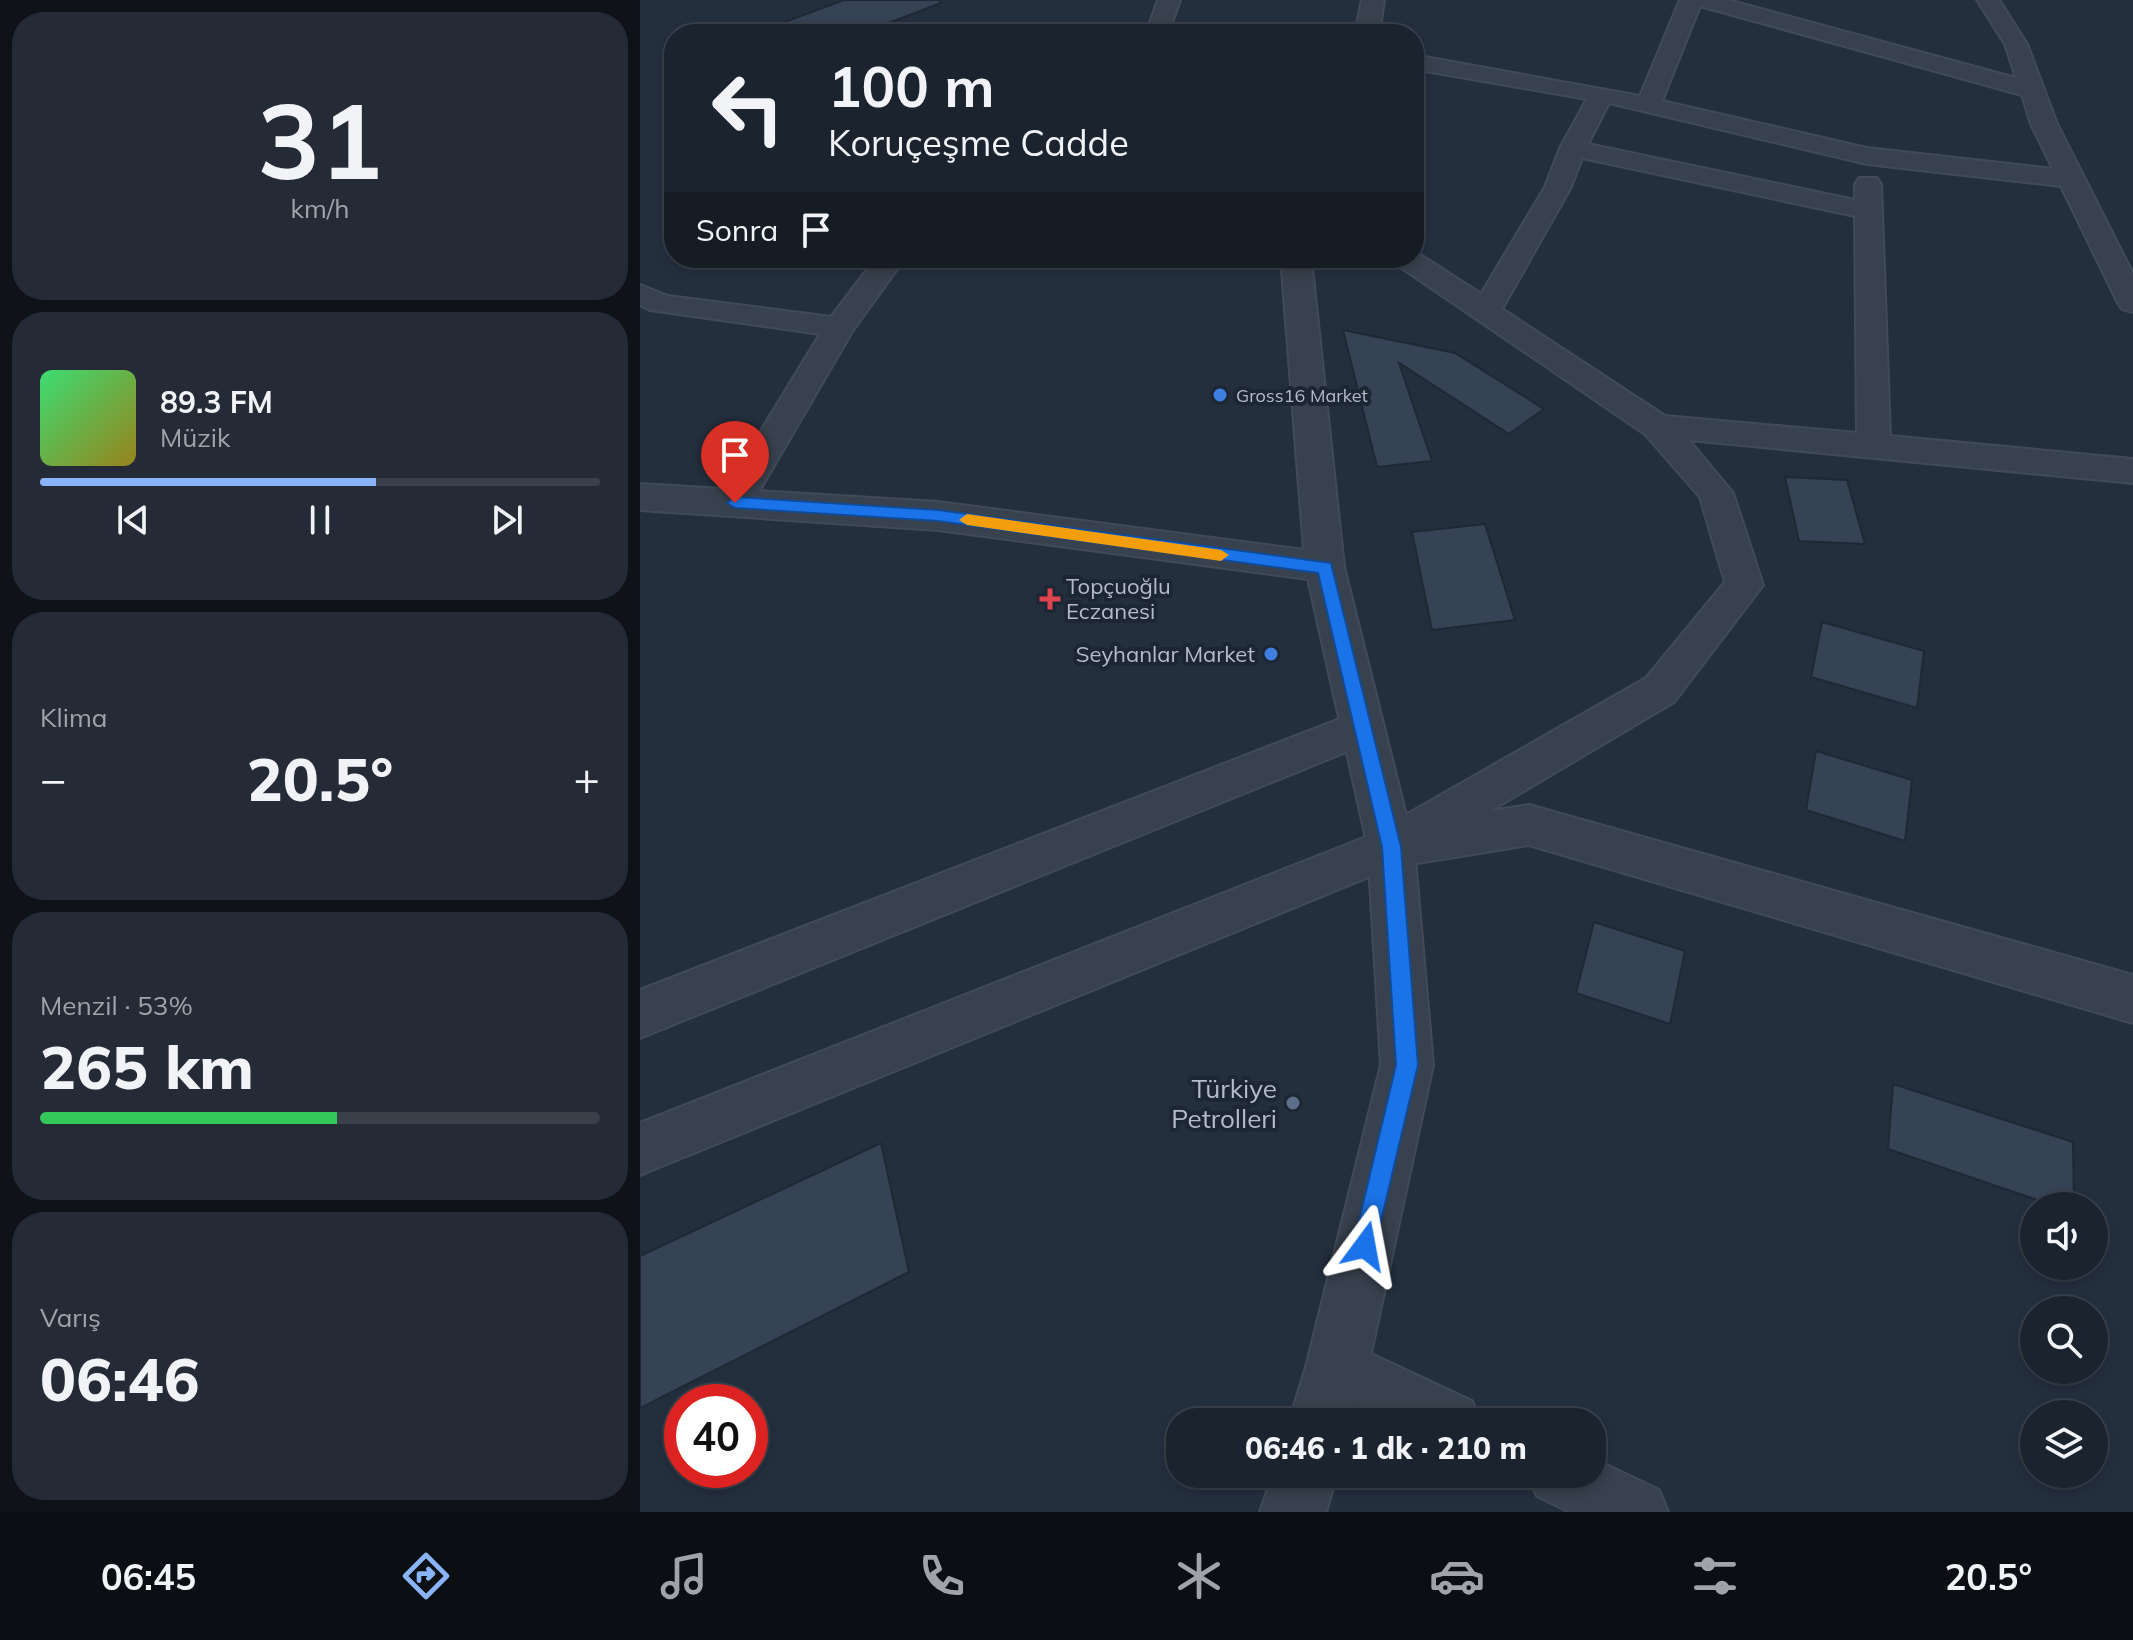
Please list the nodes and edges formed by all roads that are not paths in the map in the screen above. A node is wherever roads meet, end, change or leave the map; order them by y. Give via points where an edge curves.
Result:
1 (1169, 0) edge
2 (1373, 0) edge
3 (1691, 0) edge
4 (1703, 0) edge
5 (1988, 0) edge
6 (1161, 24) edge
7 (1369, 24) edge
8 (1424, 64) edge
9 (2032, 90) junction
10 (1602, 94) junction
11 (1648, 106) junction
12 (1573, 148) junction
13 (1867, 156) junction
14 (2071, 179) junction
15 (1868, 211) junction
16 (883, 268) edge
17 (1297, 268) edge
18 (1421, 268) edge
19 (640, 294) edge
20 (2133, 303) edge
21 (1486, 311) junction
22 (839, 327) junction
23 (1657, 426) junction
24 (1874, 446) junction
25 (2133, 471) edge
26 (640, 497) edge
27 (735, 503) junction
28 (1325, 567) junction
29 (1363, 727) junction
30 (1391, 847) junction
31 (2133, 999) edge
32 (640, 1014) edge
33 (640, 1149) edge
34 (1337, 1367) junction
35 (1324, 1408) edge
36 (1422, 1408) edge
37 (1301, 1488) edge
38 (1588, 1488) edge
39 (1293, 1512) edge
40 (1637, 1512) edge

1 - 6 street
2 - 7 street
3 - 11 street
4 - 9 street
5 - 9 street via 2016,44
8 - 10 street
9 - 14 street
10 - 11 street
10 - 12 street
11 - 13 street
12 - 15 street
12 - 21 street via 1558,187
13 - 14 street
13 - 15 street
14 - 20 street
15 - 24 street
16 - 22 street
17 - 28 street
18 - 21 street
19 - 22 street via 661,304
21 - 23 street
22 - 27 street
23 - 24 street
23 - 30 street via 1716,493 1744,585 1660,690
24 - 25 street
26 - 27 street
27 - 28 street via 938,516
28 - 29 street
29 - 30 street
29 - 32 street
30 - 31 street via 1529,825
30 - 33 street
30 - 34 street via 1407,1065
34 - 35 street
34 - 36 street
37 - 39 street
38 - 40 street

